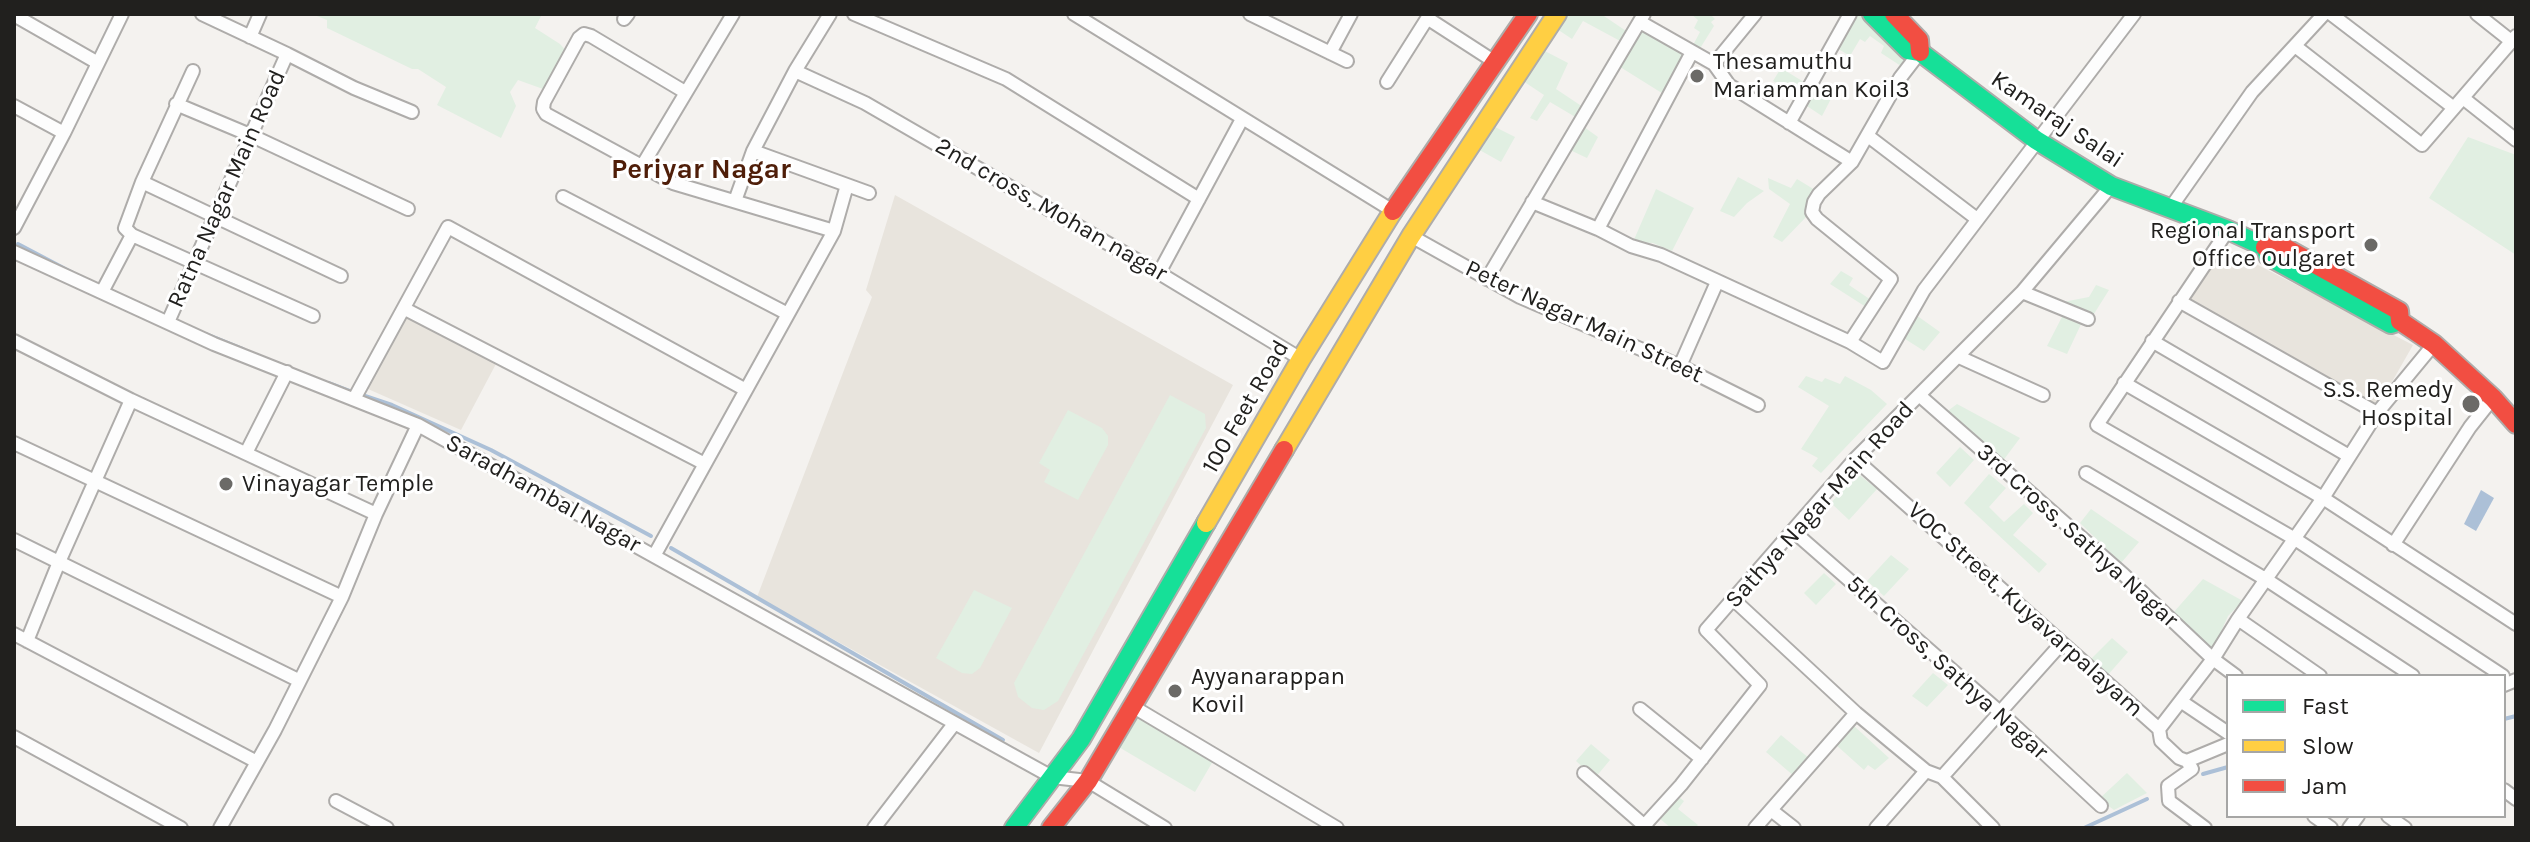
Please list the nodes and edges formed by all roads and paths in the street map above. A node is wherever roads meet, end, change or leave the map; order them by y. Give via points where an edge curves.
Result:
1 (122, 14) edge
2 (202, 14) edge
3 (260, 14) edge
4 (733, 14) edge
5 (830, 14) edge
6 (854, 14) edge
7 (1074, 14) edge
8 (1250, 14) edge
9 (1351, 14) edge
10 (1528, 14) edge
11 (1557, 14) edge
12 (1755, 14) edge
13 (1850, 14) edge
14 (1872, 14) edge
15 (1895, 14) edge
16 (2134, 14) edge
17 (2324, 14) edge
18 (2331, 14) edge
19 (2477, 14) edge
20 (14, 15) edge
21 (1428, 16) edge
22 (1642, 18) edge
23 (34, 19) edge
24 (250, 37) junction
25 (2514, 38) edge
26 (2295, 46) junction
27 (1692, 52) junction
28 (1920, 52) junction
29 (1330, 53) junction
30 (287, 54) junction
31 (1347, 61) dead end
32 (1495, 62) junction
33 (98, 63) junction
34 (1714, 64) junction
35 (193, 71) dead end
36 (795, 71) junction
37 (1387, 82) dead end
38 (685, 92) junction
39 (2458, 103) junction
40 (176, 104) junction
41 (14, 106) edge
42 (412, 112) dead end
43 (1242, 119) junction
44 (1789, 123) junction
45 (64, 133) junction
46 (250, 135) junction
47 (1868, 136) junction
48 (2036, 140) junction
49 (2516, 140) edge
50 (753, 151) junction
51 (1852, 162) junction
52 (642, 166) junction
53 (142, 182) junction
54 (847, 185) junction
55 (2111, 186) junction
56 (869, 193) dead end
57 (563, 197) dead end
58 (1199, 199) junction
59 (735, 201) junction
60 (1532, 202) junction
61 (408, 209) dead end
62 (2169, 210) junction
63 (1393, 211) junction
64 (216, 217) junction
65 (1977, 219) junction
66 (14, 228) edge
67 (1598, 229) junction
68 (2228, 230) junction
69 (834, 231) junction
70 (132, 235) junction
71 (1411, 236) junction
72 (14, 252) edge
73 (195, 262) junction
74 (1159, 273) junction
75 (341, 276) dead end
76 (1487, 279) junction
77 (1717, 282) junction
78 (102, 292) junction
79 (2022, 292) junction
80 (2179, 301) junction
81 (405, 309) junction
82 (788, 314) junction
83 (313, 316) dead end
84 (2088, 319) dead end
85 (168, 322) junction
86 (14, 341) edge
87 (2152, 341) junction
88 (1850, 342) junction
89 (2434, 344) junction
90 (1959, 357) junction
91 (1301, 359) junction
92 (1680, 366) junction
93 (287, 372) junction
94 (2124, 383) junction
95 (746, 390) junction
96 (1919, 395) junction
97 (2043, 395) dead end
98 (2493, 398) junction
99 (354, 399) junction
100 (131, 400) junction
101 (1758, 405) dead end
102 (2377, 413) junction
103 (2516, 424) edge
104 (418, 425) junction
105 (14, 443) edge
106 (246, 453) junction
107 (2349, 456) junction
108 (1855, 459) junction
109 (705, 464) junction
110 (2086, 473) dead end
111 (94, 481) junction
112 (2323, 498) junction
113 (376, 514) junction
114 (1793, 531) junction
115 (2295, 539) junction
116 (14, 540) edge
117 (2393, 545) junction
118 (654, 556) junction
119 (59, 562) junction
120 (2267, 580) junction
121 (342, 597) junction
122 (1734, 600) junction
123 (2238, 619) junction
124 (2516, 624) edge
125 (14, 634) edge
126 (27, 641) junction
127 (2061, 644) junction
128 (2213, 659) junction
129 (2233, 674) edge
130 (2317, 674) edge
131 (2410, 674) edge
132 (2499, 674) edge
133 (298, 680) junction
134 (2182, 702) junction
135 (1132, 706) junction
136 (1640, 709) dead end
137 (1856, 713) junction
138 (2001, 713) junction
139 (954, 724) junction
140 (2159, 729) junction
141 (2226, 732) edge
142 (14, 737) edge
143 (2226, 745) edge
144 (1702, 759) junction
145 (2187, 761) junction
146 (257, 762) junction
147 (1926, 771) junction
148 (1584, 773) dead end
149 (1052, 777) junction
150 (1942, 777) junction
151 (1088, 781) junction
152 (336, 801) dead end
153 (2101, 806) dead end
154 (1771, 810) junction
155 (225, 826) edge
156 (1645, 827) edge
157 (181, 828) edge
158 (387, 828) edge
159 (874, 828) edge
160 (1014, 828) edge
161 (1051, 828) edge
162 (1165, 828) edge
163 (1337, 828) edge
164 (1755, 828) edge
165 (1794, 828) edge
166 (1876, 828) edge
167 (1993, 828) edge
168 (2205, 828) edge

1 - 33 street
2 - 24 street, Ratna Nagar Main Road
3 - 24 street
4 - 38 street
5 - 36 street
6 - 58 street via 1006,79
7 - 43 street
8 - 29 street
9 - 29 street
10 - 32 main road, 100 Feet Road
11 - 71 main road
12 - 34 street
13 - 44 street
14 - 28 main road, Kamaraj Salai via 1908,50
15 - 28 main road, Kamaraj Salai via 1919,40
16 - 48 street
17 - 26 street
18 - 39 street
19 - 25 street
20 - 23 street
21 - 32 street
21 - 37 street
22 - 27 street
22 - 60 street
23 - 33 street
24 - 30 street, Ratna Nagar Main Road
25 - 39 street
26 - 39 street via 2422,145
26 - 62 street via 2252,92
27 - 34 street
27 - 67 street
28 - 47 street
28 - 48 main road, Kamaraj Salai
29 - 31 street
30 - 42 street
30 - 46 street, Ratna Nagar Main Road
32 - 63 main road, 100 Feet Road
33 - 45 street
34 - 44 street via 1729,85
35 - 40 street
36 - 50 street
36 - 74 street, 2nd cross, Mohan nagar via 865,103
38 - 52 street
38 - 52 street via 591,36 579,38 543,109
39 - 49 street
40 - 46 street
40 - 53 street
41 - 45 street
43 - 58 street
43 - 63 street
44 - 51 street
45 - 66 street
46 - 61 street
46 - 64 street, Ratna Nagar Main Road
47 - 51 street
47 - 65 street
48 - 55 main road, Kamaraj Salai
48 - 65 street
50 - 54 street
50 - 59 street
51 - 88 street via 1819,194 1812,212 1891,279
52 - 59 street via 673,183
53 - 64 street
53 - 70 street via 127,217 125,228
54 - 56 street
54 - 69 street
55 - 62 main road, Kamaraj Salai
55 - 79 street, Sathya Nagar Main Road
57 - 82 street
58 - 74 street
59 - 69 street
60 - 67 street
60 - 76 street
62 - 68 main road, Kamaraj Salai
63 - 91 main road, 100 Feet Road
64 - 73 street, Ratna Nagar Main Road
64 - 75 street
65 - 88 street via 1924,290 1883,362
67 - 77 street
68 - 80 street
68 - 89 main road, Kamaraj Salai
69 - 82 street
70 - 73 street
70 - 78 street
71 - 76 street, Peter Nagar Main Street
71 - 135 main road
72 - 78 street, Saradhambal Nagar
73 - 83 street
73 - 85 street, Ratna Nagar Main Road
74 - 91 street, 2nd cross, Mohan nagar
76 - 92 street, Peter Nagar Main Street
77 - 88 street
77 - 92 street
78 - 85 street, Saradhambal Nagar
79 - 84 street
79 - 90 street, Sathya Nagar Main Road
80 - 87 street
80 - 102 street
81 - 95 street via 448,227
81 - 99 street
81 - 109 street
82 - 95 street
85 - 93 street, Saradhambal Nagar
86 - 100 street
87 - 94 street
87 - 107 street
89 - 98 main road, Kamaraj Salai
89 - 102 street
90 - 96 street, Sathya Nagar Main Road
90 - 97 street
91 - 149 main road, 100 Feet Road via 1081,739
92 - 101 street, Peter Nagar Main Street
93 - 99 street, Saradhambal Nagar
93 - 106 street
94 - 112 street
94 - 115 street via 2097,425
95 - 109 street
96 - 108 street, Sathya Nagar Main Road
96 - 128 street, 3rd Cross, Sathya Nagar
98 - 103 main road, Kamaraj Salai
98 - 117 street
99 - 104 street, Saradhambal Nagar
100 - 106 street
100 - 111 street
102 - 107 street
104 - 113 street
104 - 118 street, Saradhambal Nagar
105 - 111 street
106 - 113 street
107 - 112 street
108 - 114 street, Sathya Nagar Main Road
108 - 127 street, VOC Street, Kuyavarpalayam
109 - 118 street
110 - 120 street
111 - 119 street
111 - 121 street
112 - 115 street
112 - 117 street
113 - 121 street
114 - 122 street, Sathya Nagar Main Road
114 - 138 street, 5th Cross, Sathya Nagar
115 - 120 street
115 - 132 street
116 - 119 street
117 - 124 street
118 - 139 street, Saradhambal Nagar
119 - 126 street
119 - 133 street
120 - 123 street
120 - 131 street
121 - 133 street
122 - 137 street
122 - 144 street, Sathya Nagar Main Road via 1706,630 1760,685
123 - 128 street
123 - 130 street
125 - 126 street
126 - 146 street
127 - 138 street
127 - 140 street, VOC Street, Kuyavarpalayam
128 - 129 street, 3rd Cross, Sathya Nagar
128 - 134 street
133 - 146 street
134 - 140 street
134 - 141 street
135 - 151 main road
135 - 163 street
136 - 144 street
137 - 147 street
137 - 154 street
138 - 150 street
138 - 153 street, 5th Cross, Sathya Nagar
139 - 149 street, Saradhambal Nagar
139 - 159 street
140 - 145 street, VOC Street, Kuyavarpalayam via 2161,741
142 - 157 street
143 - 145 street
144 - 156 street, Sathya Nagar Main Road
145 - 168 street via 2192,769 2168,786 2169,801
146 - 155 street
147 - 150 street
147 - 166 street
148 - 156 street
149 - 151 street
149 - 160 main road, 100 Feet Road
150 - 167 street
151 - 161 main road
151 - 162 street
152 - 158 street
154 - 164 street
154 - 165 street

